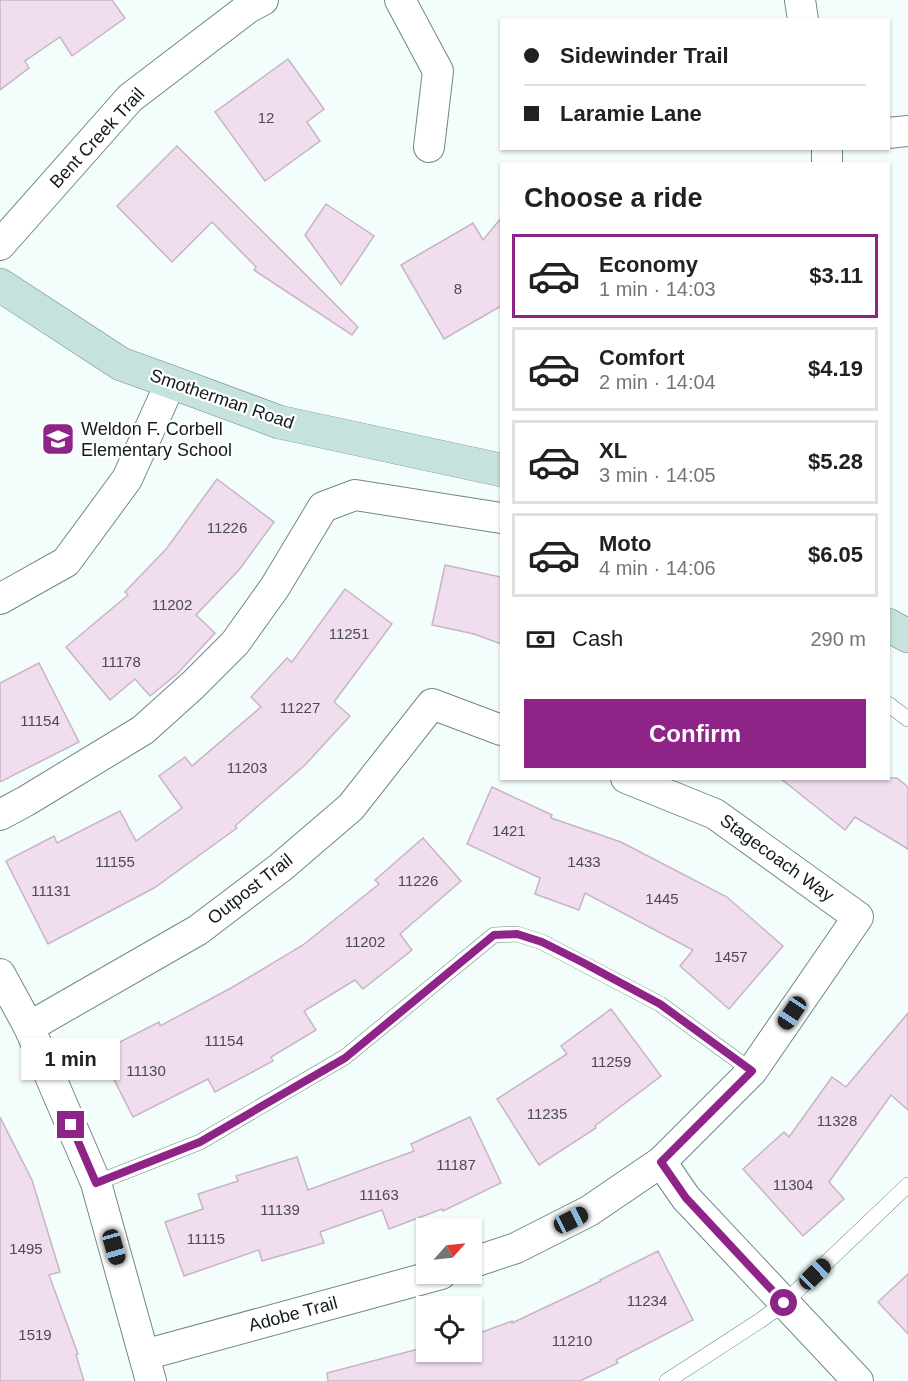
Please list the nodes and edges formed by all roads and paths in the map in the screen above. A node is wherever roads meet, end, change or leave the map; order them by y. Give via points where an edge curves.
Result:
1 (263, 0) edge
2 (400, 0) edge
3 (800, 0) edge
4 (803, 18) edge
5 (908, 131) edge
6 (890, 133) edge
7 (429, 147) dead end
8 (0, 245) edge
9 (0, 285) edge
10 (171, 382) junction
11 (500, 470) edge
12 (500, 518) edge
13 (0, 599) edge
14 (890, 626) edge
15 (908, 636) edge
16 (890, 706) edge
17 (908, 719) edge
18 (500, 730) edge
19 (631, 780) edge
20 (0, 815) edge
21 (0, 974) edge
22 (29, 1027) junction
23 (752, 1071) junction
24 (661, 1162) junction
25 (96, 1183) junction
26 (908, 1185) edge
27 (482, 1259) edge
28 (416, 1282) edge
29 (784, 1303) junction
30 (148, 1368) edge
31 (667, 1381) edge
32 (858, 1381) edge

1 - 8 street, Bent Creek Trail via 130,98
2 - 7 street via 438,71
3 - 4 street
5 - 6 street
9 - 10 street, Smotherman Road via 121,364
10 - 11 street, Smotherman Road via 279,422
10 - 13 street via 127,479 66,562
12 - 20 street via 355,495 323,507 235,643 193,685 143,730
14 - 15 street
16 - 17 lane
18 - 22 street, Outpost Trail via 432,704 351,807 281,867 198,930
19 - 23 street, Stagecoach Way via 715,813 858,917
21 - 22 street
22 - 25 street
23 - 24 street
23 - 25 lane via 660,1004 582,962 517,934 494,935 345,1058 200,1142
24 - 27 street via 589,1210 516,1248
24 - 29 street via 686,1198
25 - 30 street
26 - 29 lane
28 - 30 street, Adobe Trail
29 - 31 lane
29 - 32 street

